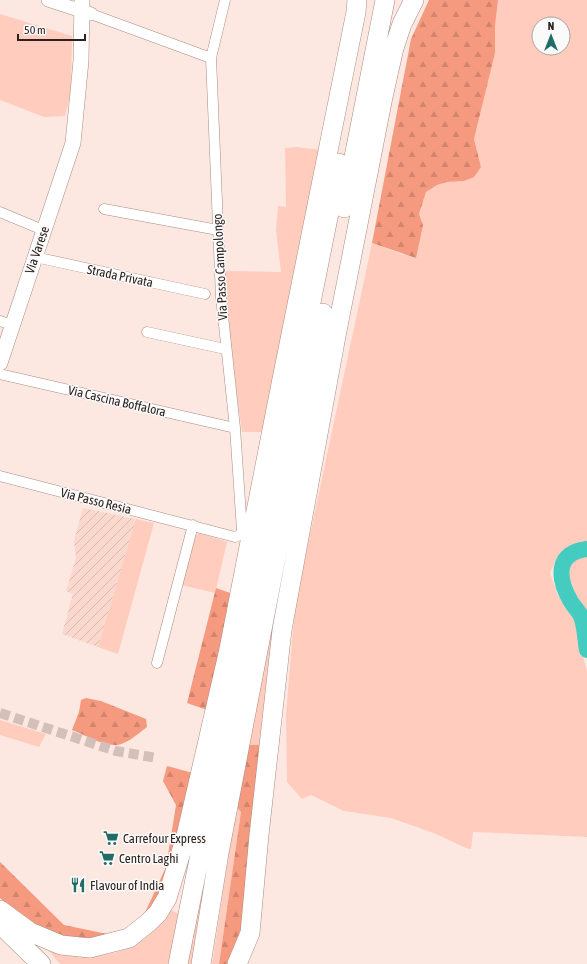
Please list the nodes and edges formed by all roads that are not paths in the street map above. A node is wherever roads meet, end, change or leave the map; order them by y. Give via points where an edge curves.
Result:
1 (48, 0) edge
2 (224, 0) edge
3 (357, 0) edge
4 (370, 0) edge
5 (385, 0) edge
6 (414, 0) edge
7 (87, 6) edge
8 (211, 58) junction
9 (104, 209) dead end
10 (0, 212) edge
11 (43, 230) junction
12 (218, 230) junction
13 (35, 257) junction
14 (205, 294) dead end
15 (6, 323) edge
16 (147, 332) dead end
17 (225, 349) junction
18 (0, 363) edge
19 (0, 374) edge
20 (235, 428) junction
21 (0, 476) edge
22 (193, 525) junction
23 (240, 535) joint
24 (157, 663) dead end
25 (0, 910) edge
26 (0, 924) edge
27 (0, 942) edge
28 (22, 964) edge
29 (41, 964) edge
30 (178, 964) edge
31 (201, 964) edge
32 (237, 964) edge

1 - 7 street
2 - 8 street, Via Passo Campolongo
3 - 25 highway via 228,654 186,836 167,898 154,917 129,938 90,948 61,945 35,934
4 - 30 highway via 317,278
5 - 31 highway via 220,845
6 - 32 highway via 394,48 383,97 282,630 250,933
7 - 8 street
7 - 11 main road, Via Varese via 74,136 67,165
8 - 12 street, Via Passo Campolongo
9 - 12 street
10 - 11 street
11 - 13 main road, Via Varese
12 - 17 street, Via Passo Campolongo
13 - 14 street, Strada Privata
13 - 15 main road, Via Varese
15 - 18 main road, Via Varese
16 - 17 street
17 - 20 street, Via Passo Campolongo
19 - 20 street, Via Cascina Boffalora
20 - 23 street, Via Passo Campolongo via 242,530
21 - 22 street, Via Passo Resia
22 - 23 street, Via Passo Resia via 235,537
22 - 24 street
26 - 29 highway
27 - 28 highway

